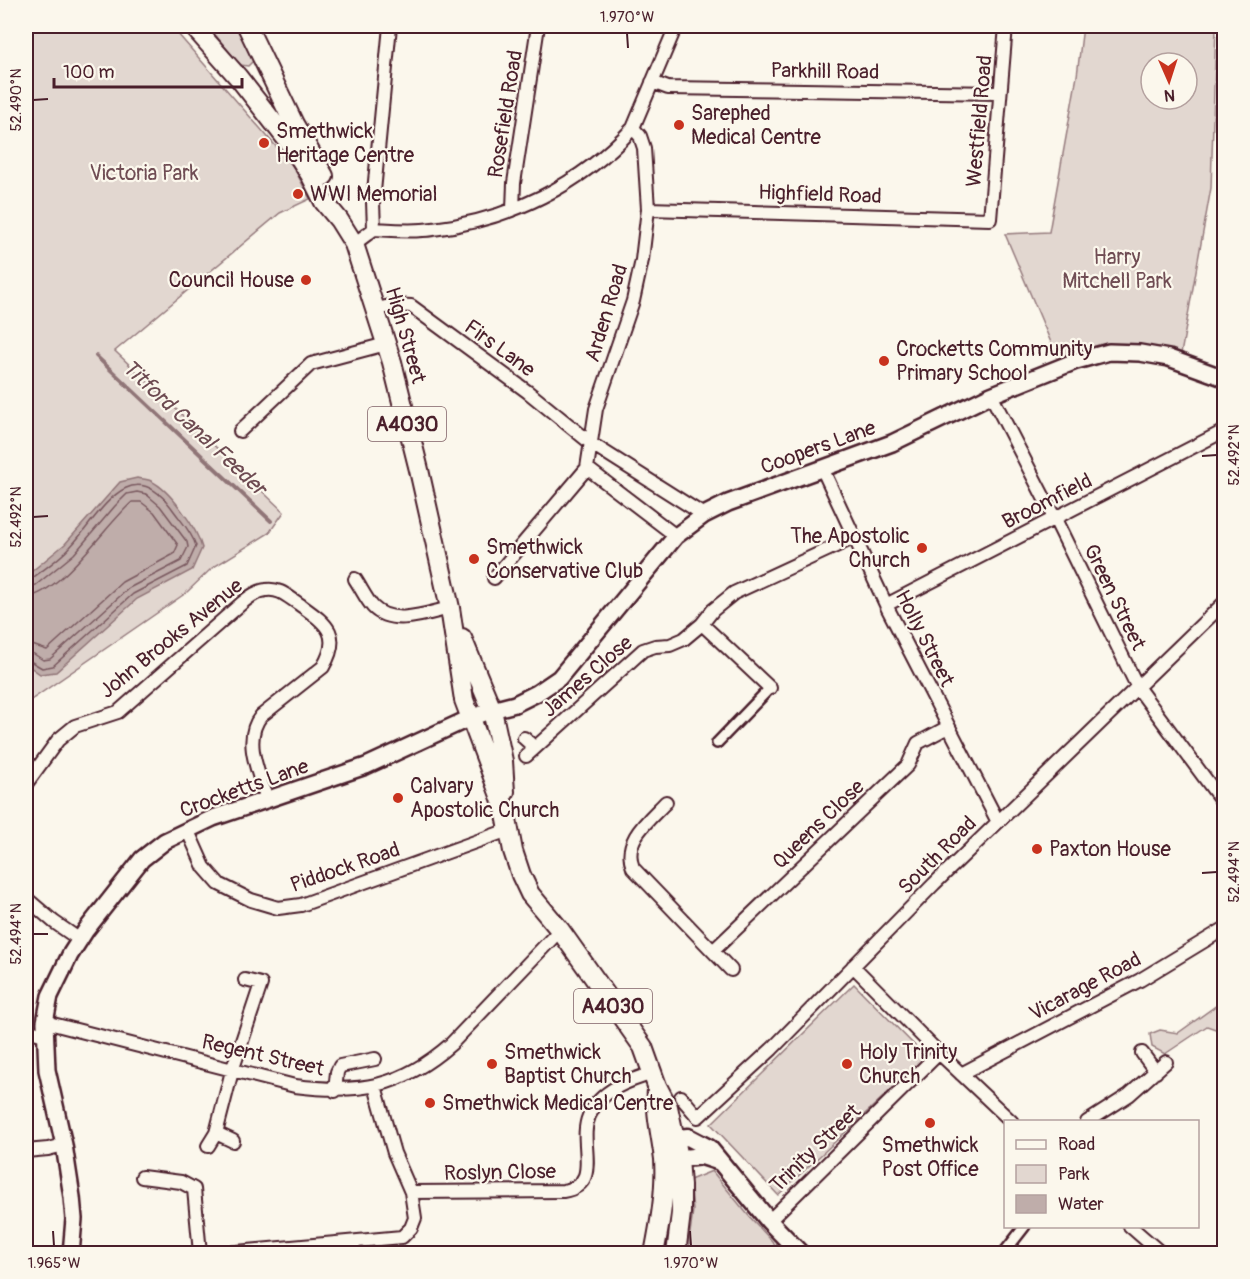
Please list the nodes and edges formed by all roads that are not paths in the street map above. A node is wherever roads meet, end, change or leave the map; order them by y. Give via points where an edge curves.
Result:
1 (193, 26) edge
2 (247, 26) edge
3 (390, 26) edge
4 (538, 26) edge
5 (676, 26) edge
6 (1006, 26) edge
7 (261, 53) junction
8 (238, 77) junction
9 (652, 82) junction
10 (999, 93) junction
11 (284, 100) junction
12 (267, 112) junction
13 (633, 128) junction
14 (648, 208) junction
15 (513, 209) junction
16 (339, 219) junction
17 (990, 219) joint
18 (374, 229) junction
19 (354, 244) junction
20 (376, 309) junction
21 (386, 344) junction
22 (1224, 378) edge
23 (991, 395) junction
24 (240, 430) dead end
25 (1224, 431) edge
26 (592, 444) junction
27 (587, 468) junction
28 (822, 468) junction
29 (704, 515) junction
30 (1055, 519) junction
31 (675, 536) junction
32 (853, 538) junction
33 (494, 578) dead end
34 (355, 579) dead end
35 (1224, 603) edge
36 (886, 606) junction
37 (450, 608) junction
38 (702, 624) junction
39 (770, 688) joint
40 (1138, 688) junction
41 (492, 710) junction
42 (470, 718) junction
43 (948, 727) junction
44 (524, 738) dead end
45 (717, 743) dead end
46 (26, 784) edge
47 (267, 799) junction
48 (666, 801) dead end
49 (1224, 804) edge
50 (506, 809) junction
51 (998, 822) junction
52 (510, 829) junction
53 (186, 830) junction
54 (26, 898) edge
55 (1224, 929) edge
56 (560, 930) junction
57 (80, 940) junction
58 (713, 951) junction
59 (853, 966) junction
60 (731, 970) dead end
61 (245, 980) dead end
62 (45, 1028) junction
63 (26, 1030) edge
64 (363, 1048) dead end
65 (939, 1053) junction
66 (1142, 1053) dead end
67 (375, 1059) dead end
68 (360, 1061) junction
69 (1166, 1062) dead end
70 (232, 1071) junction
71 (1156, 1072) junction
72 (961, 1074) junction
73 (655, 1080) junction
74 (375, 1086) junction
75 (335, 1090) junction
76 (681, 1097) dead end
77 (1010, 1120) edge
78 (1090, 1120) edge
79 (216, 1133) junction
80 (675, 1137) junction
81 (233, 1141) dead end
82 (64, 1145) junction
83 (208, 1146) dead end
84 (26, 1151) edge
85 (671, 1159) junction
86 (721, 1162) junction
87 (142, 1177) dead end
88 (411, 1192) junction
89 (769, 1221) junction
90 (1024, 1228) edge
91 (1131, 1228) edge
92 (71, 1254) edge
93 (654, 1254) edge
94 (676, 1254) edge
95 (801, 1254) edge
96 (1003, 1254) edge
97 (1162, 1254) edge

1 - 8 main road, High Street / A4030
2 - 7 main road, A4030
3 - 18 street
4 - 15 street, Rosefield Road
5 - 9 street
6 - 10 street, Westfield Road
7 - 8 main road via 258,68
7 - 11 main road, A4030
8 - 12 main road, High Street / A4030
9 - 10 street, Parkhill Road via 668,88
9 - 13 street
10 - 17 street, Westfield Road
11 - 12 main road
11 - 16 main road, High Street / A4030 via 334,197
12 - 16 main road, High Street / A4030
13 - 14 street, Arden Road via 644,148
13 - 15 street via 612,151 580,175
14 - 17 street, Highfield Road
14 - 26 street, Arden Road via 633,301 596,409
15 - 18 street via 433,229
16 - 19 main road, High Street / A4030
18 - 19 street
19 - 20 main road, High Street / A4030
20 - 21 main road, High Street / A4030
20 - 26 street, Firs Lane via 411,306
21 - 24 street via 311,364
21 - 37 main road, High Street / A4030
22 - 23 street, Coopers Lane via 1169,358 1109,352
23 - 28 street, Coopers Lane via 892,442
23 - 30 street, Green Street
25 - 30 street, Broomfield
26 - 27 street, Arden Road
26 - 29 street, Firs Lane
27 - 31 street
27 - 33 street
28 - 29 street, Coopers Lane
28 - 32 street, Holly Street
29 - 31 street, Coopers Lane
30 - 36 street, Broomfield
30 - 40 street, Green Street
31 - 41 street, Coopers Lane via 560,678 515,704
32 - 36 street, Holly Street
32 - 38 street, James Close via 734,593
34 - 37 street via 374,608 388,616 408,618
35 - 40 street, South Road
36 - 43 street, Holly Street
37 - 41 main road, High Street / A4030
37 - 42 main road, High Street / A4030
38 - 39 street
38 - 44 street, James Close via 684,639 643,650 531,752
39 - 45 street
40 - 49 street, Green Street
40 - 51 street, South Road
41 - 42 street, Crocketts Lane
41 - 50 main road, High Street / A4030 via 503,761
42 - 47 street, Crocketts Lane via 366,766
42 - 50 main road, High Street / A4030
43 - 51 street, Holly Street
43 - 58 street, Queens Close via 918,743 908,765
46 - 47 street, John Brooks Avenue via 58,740 72,729 118,712 242,603 268,589 284,593 324,621 332,641 330,656 323,667 255,723 251,743
47 - 53 street, Crocketts Lane
48 - 58 street via 638,832 629,857 633,868
50 - 52 main road, High Street / A4030
51 - 59 street, South Road
52 - 53 street, Piddock Road via 301,905 278,908 219,884 204,867
52 - 56 main road, High Street / A4030
53 - 57 street, Crocketts Lane via 142,859
54 - 57 street
55 - 72 street, Vicarage Road via 1140,980
56 - 73 main road, High Street / A4030 via 643,1047
56 - 74 street, Regent Street via 438,1055 413,1072
57 - 62 street, Crocketts Lane via 50,996
58 - 60 street
59 - 65 street
59 - 76 street, South Road via 698,1117
61 - 70 street via 261,984
62 - 63 street, Regent Street
62 - 70 street, Regent Street
62 - 82 street, Crocketts Lane via 47,1070
64 - 68 street
65 - 72 street
65 - 89 street, Trinity Street
66 - 71 street
67 - 68 street
68 - 75 street via 340,1066
69 - 71 street
70 - 75 street, Regent Street via 295,1086
70 - 79 street
71 - 78 street
72 - 77 street
73 - 80 main road, High Street / A4030 via 668,1107
73 - 85 main road, High Street / A4030 via 656,1108
73 - 88 street, Roslyn Close via 632,1079 616,1086 592,1110 586,1125 586,1172 583,1183 574,1190
74 - 75 street, Regent Street
74 - 88 street via 394,1153
79 - 81 street
79 - 83 street
80 - 85 main road, High Street / A4030
80 - 86 main road via 688,1137 709,1148
82 - 84 street
82 - 92 street, Crocketts Lane via 74,1219
85 - 86 main road via 702,1156
85 - 93 main road, High Street / A4030
85 - 94 main road, High Street / A4030 via 681,1213
86 - 89 main road
87 - 88 street via 182,1182 194,1189 200,1253 402,1237 415,1218
89 - 95 main road
90 - 96 street
91 - 97 street

